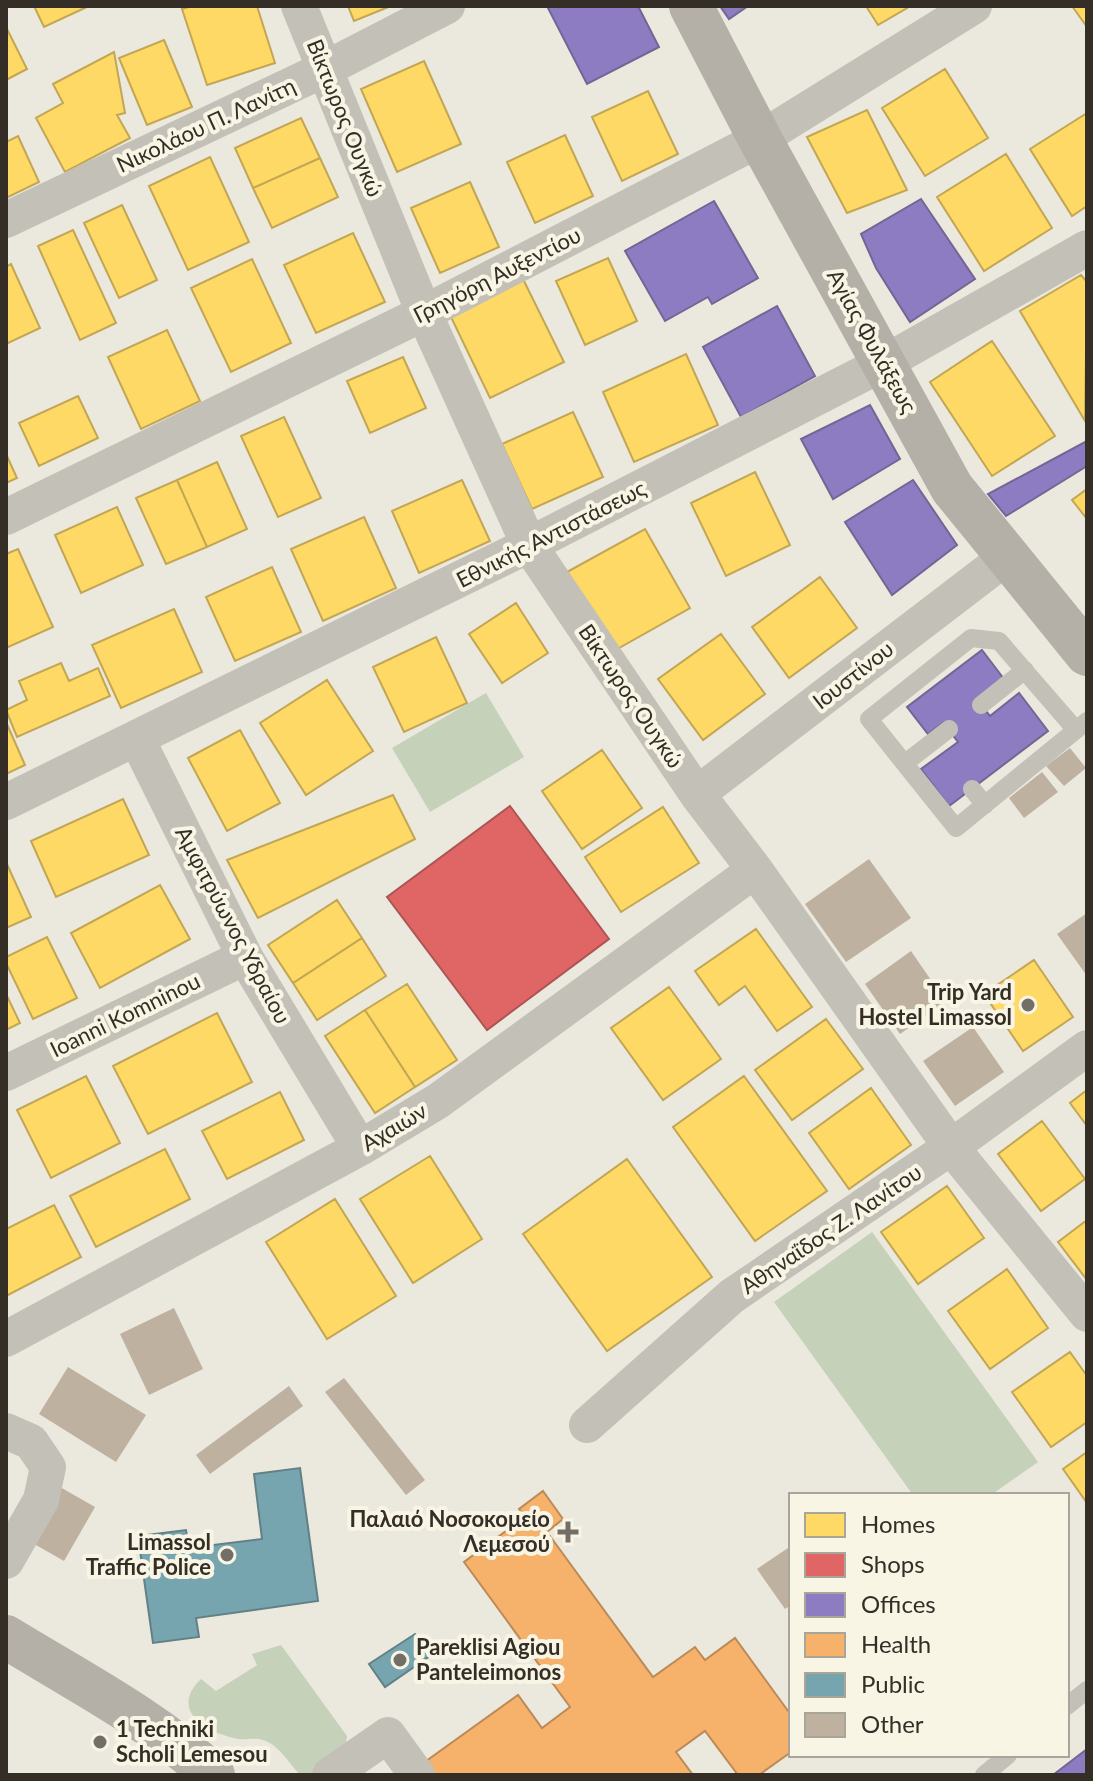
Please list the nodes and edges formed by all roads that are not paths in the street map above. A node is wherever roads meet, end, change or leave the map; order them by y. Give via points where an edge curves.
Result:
1 (299, 6) edge
2 (447, 6) edge
3 (691, 6) edge
4 (974, 6) edge
5 (325, 69) junction
6 (760, 139) junction
7 (6, 220) edge
8 (1087, 248) edge
9 (424, 313) junction
10 (884, 363) junction
11 (6, 517) edge
12 (529, 545) junction
13 (1008, 556) junction
14 (1087, 654) edge
15 (1025, 670) junction
16 (981, 705) dead end
17 (1081, 725) edge
18 (137, 739) junction
19 (942, 741) dead end
20 (905, 763) junction
21 (972, 789) dead end
22 (697, 794) junction
23 (6, 802) edge
24 (985, 805) junction
25 (755, 870) junction
26 (245, 957) junction
27 (1087, 1048) edge
28 (6, 1073) edge
29 (951, 1147) junction
30 (360, 1148) junction
31 (1087, 1314) edge
32 (6, 1339) edge
33 (587, 1425) dead end
34 (6, 1431) edge
35 (6, 1561) edge
36 (6, 1637) edge
37 (1087, 1690) edge
38 (1069, 1704) edge
39 (1006, 1757) edge
40 (213, 1775) edge
41 (330, 1775) edge
42 (417, 1775) edge
43 (984, 1775) edge

1 - 5 street, Βίκτωρος Ουγκώ
2 - 5 street, Νικολάου Π. Λανίτη
3 - 6 main road, Αγίας Φυλάξεως
4 - 6 street, Γρηγόρη Αυξεντίου
5 - 7 street, Νικολάου Π. Λανίτη
5 - 9 street, Βίκτωρος Ουγκώ
6 - 9 street, Γρηγόρη Αυξεντίου
6 - 10 main road, Αγίας Φυλάξεως
8 - 10 street, Εθνικής Αντιστάσεως
9 - 11 street, Γρηγόρη Αυξεντίου
9 - 12 street, Βίκτωρος Ουγκώ
10 - 12 street, Εθνικής Αντιστάσεως
10 - 13 main road, Αγίας Φυλάξεως via 952,488
12 - 18 street, Εθνικής Αντιστάσεως
12 - 22 street, Βίκτωρος Ουγκώ
13 - 14 main road, Αγίας Φυλάξεως
13 - 22 street, Ιουστίνου
15 - 16 lane via 1008,693
15 - 17 lane
15 - 20 lane via 999,641 971,638 869,719
17 - 24 lane via 1018,766
18 - 23 street, Εθνικής Αντιστάσεως
18 - 26 street, Αμφιτρύωνος Υδραίου
19 - 20 lane
20 - 24 lane via 956,828
21 - 24 lane
22 - 25 street, Βίκτωρος Ουγκώ
25 - 29 street, Βίκτωρος Ουγκώ
25 - 30 street, Αχαιών via 451,1093
26 - 28 street, Ioanni Komninou
26 - 30 street, Αμφιτρύωνος Υδραίου
27 - 29 street, Αθηναΐδος Ζ. Λανίτου
29 - 31 street, Βίκτωρος Ουγκώ
29 - 33 street, Αθηναΐδος Ζ. Λανίτου via 732,1296
30 - 32 street, Αχαιών
34 - 35 street via 31,1442 48,1467 41,1500
36 - 40 main road via 123,1707
37 - 38 lane
39 - 43 lane
41 - 42 street via 388,1735

